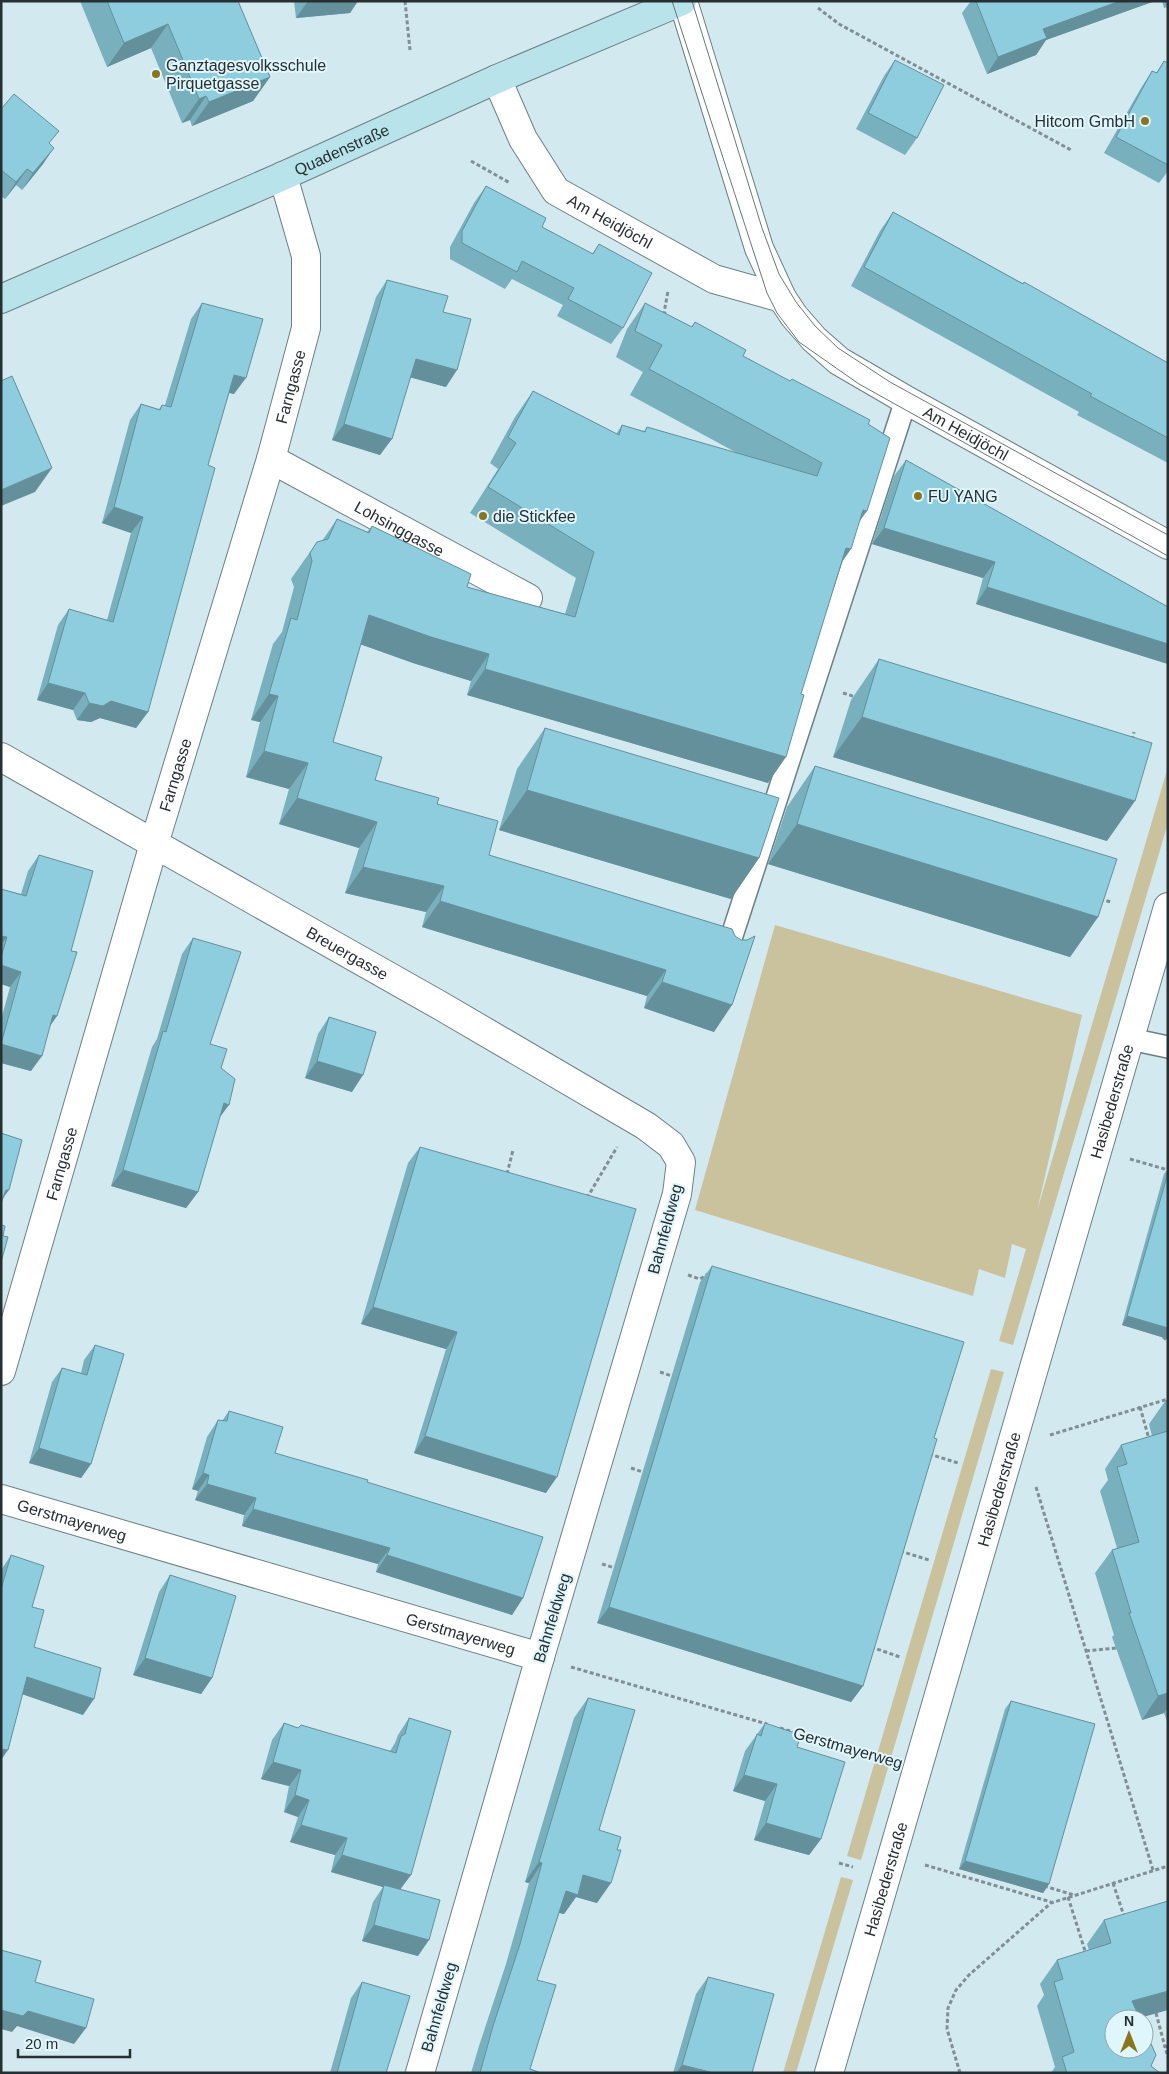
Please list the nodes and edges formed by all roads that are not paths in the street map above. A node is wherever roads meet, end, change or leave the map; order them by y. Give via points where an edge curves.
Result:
1 (683, 1) edge
2 (497, 79) junction
3 (283, 176) junction
4 (782, 298) junction
5 (1, 299) edge
6 (906, 400) junction
7 (272, 459) junction
8 (1168, 545) edge
9 (528, 598) dead end
10 (1, 757) edge
11 (154, 844) junction
12 (1168, 907) edge
13 (1164, 936) edge
14 (726, 954) edge
15 (1130, 1039) junction
16 (1168, 1047) edge
17 (681, 1162) joint
18 (1, 1371) edge
19 (1, 1499) edge
20 (540, 1658) junction
21 (420, 2073) edge
22 (829, 2073) edge

1 - 2 street, Quadenstraße
1 - 4 street, Am Heidjöchl via 759,248
2 - 3 street, Quadenstraße
2 - 4 street, Am Heidjöchl via 522,139 556,191 714,278
3 - 5 street, Quadenstraße
3 - 7 street, Farngasse via 306,256 306,328
4 - 6 street, Am Heidjöchl via 826,351
6 - 8 street, Am Heidjöchl
6 - 14 lane
7 - 9 street, Lohsinggasse
7 - 11 street, Farngasse
10 - 11 street, Breuergasse
11 - 17 street, Breuergasse via 633,1119 670,1145
11 - 18 street, Farngasse
12 - 13 street, Hasibederstraße
13 - 15 street, Hasibederstraße
15 - 16 lane
15 - 22 street, Hasibederstraße
17 - 20 street, Bahnfeldweg via 677,1194
19 - 20 street, Gerstmayerweg
20 - 21 street, Bahnfeldweg

